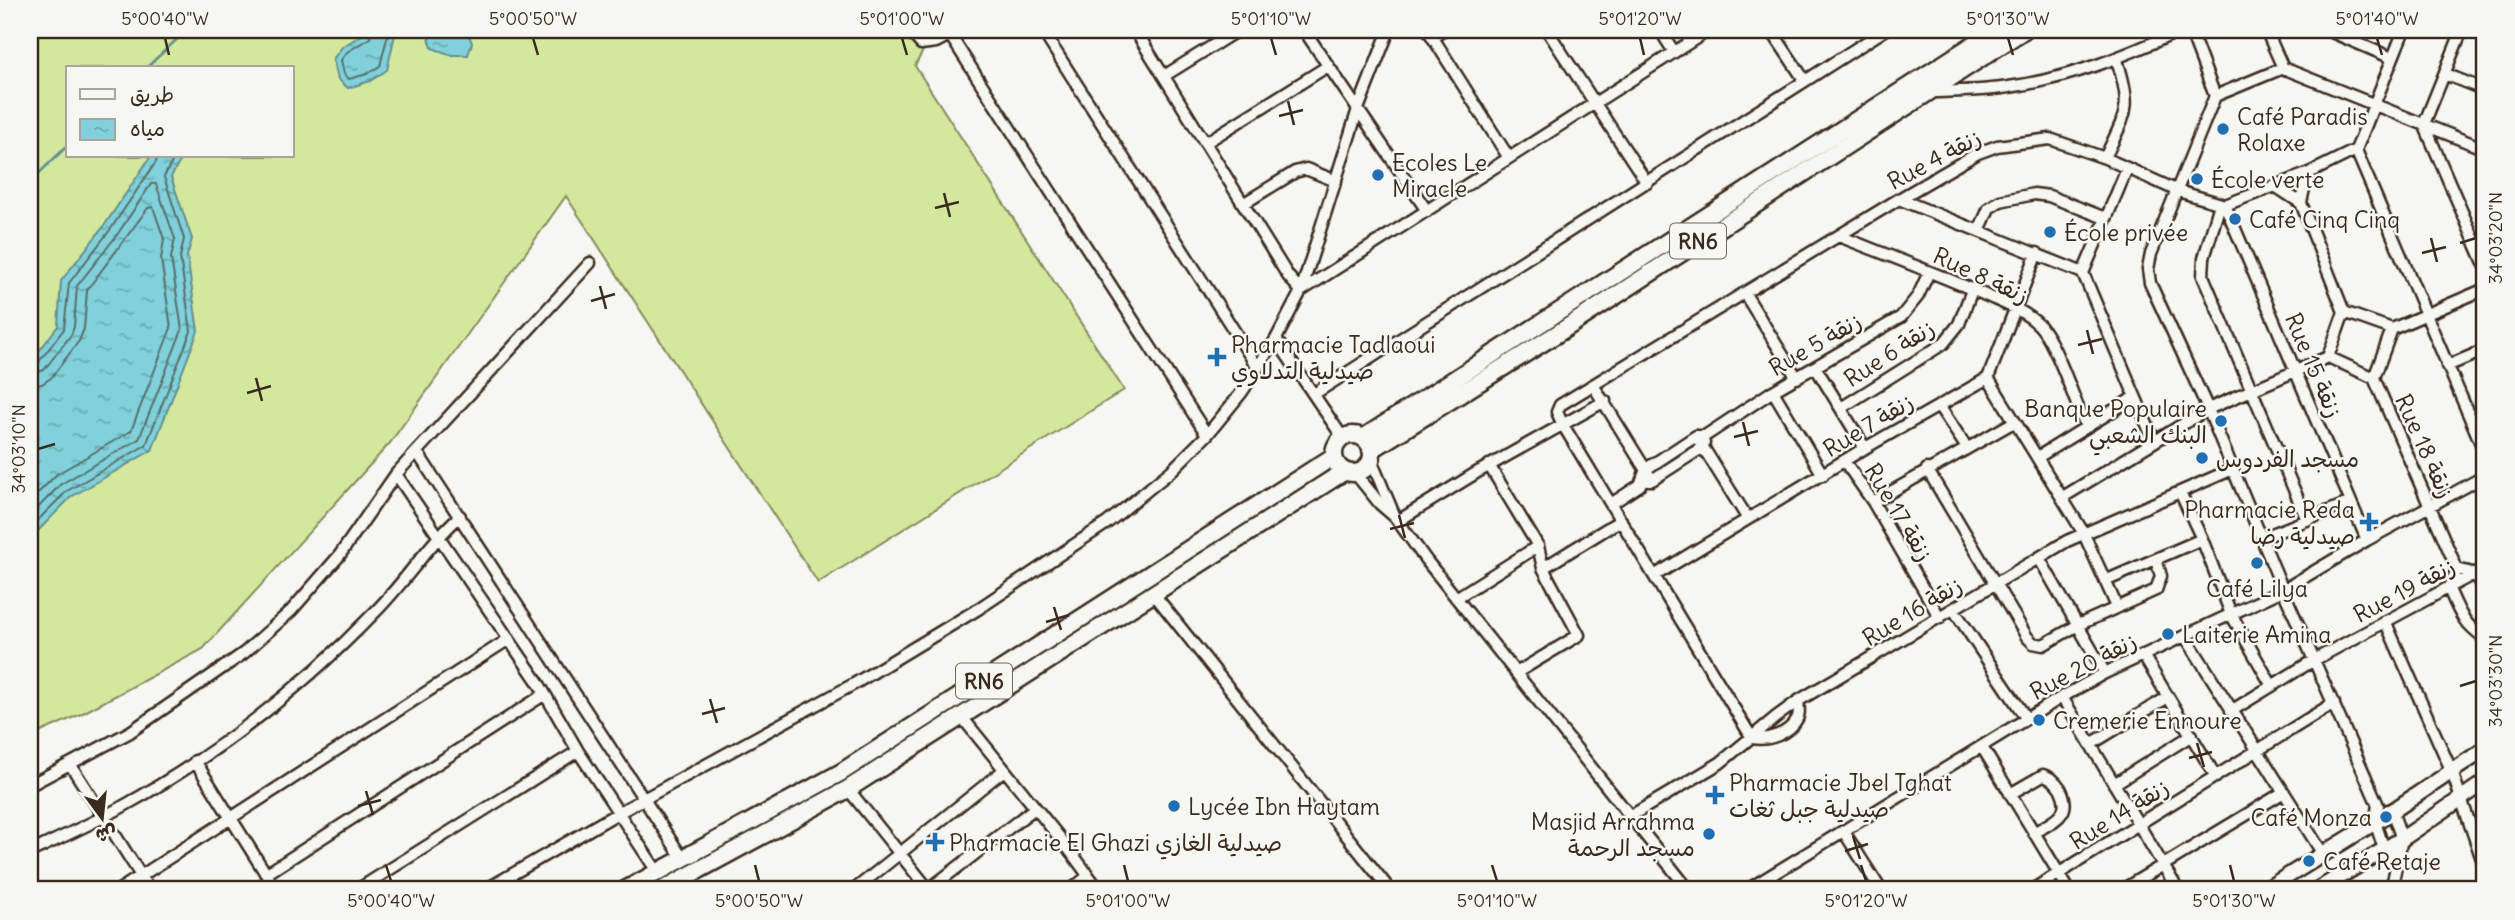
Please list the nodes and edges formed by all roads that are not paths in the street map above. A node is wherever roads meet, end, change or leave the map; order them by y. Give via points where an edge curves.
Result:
1 (909, 30) edge
2 (1042, 30) edge
3 (1135, 30) edge
4 (1238, 30) edge
5 (1304, 30) edge
6 (1389, 30) edge
7 (1444, 30) edge
8 (1547, 30) edge
9 (1660, 30) edge
10 (1709, 30) edge
11 (1771, 30) edge
12 (1885, 30) edge
13 (1996, 30) edge
14 (2024, 30) edge
15 (2182, 30) edge
16 (2190, 30) edge
17 (2266, 30) edge
18 (2327, 30) edge
19 (2404, 30) edge
20 (2462, 30) edge
21 (955, 32) edge
22 (1431, 33) edge
23 (1674, 52) junction
24 (2392, 58) junction
25 (2117, 60) junction
26 (1328, 66) junction
27 (2283, 68) junction
28 (2445, 74) junction
29 (1164, 76) junction
30 (1805, 82) junction
31 (2485, 90) edge
32 (1930, 93) junction
33 (2215, 96) junction
34 (1593, 103) junction
35 (2374, 105) junction
36 (1359, 109) junction
37 (2424, 124) junction
38 (1205, 143) junction
39 (2485, 149) edge
40 (2356, 150) junction
41 (1509, 158) junction
42 (2105, 158) junction
43 (2127, 169) junction
44 (2307, 174) junction
45 (1335, 181) junction
46 (1647, 183) junction
47 (2275, 186) junction
48 (2178, 191) junction
49 (1899, 199) junction
50 (2301, 203) junction
51 (1243, 204) junction
52 (2222, 204) junction
53 (1427, 211) junction
54 (2105, 218) junction
55 (1979, 231) junction
56 (1839, 236) junction
57 (2036, 253) junction
58 (590, 263) dead end
59 (2485, 265) edge
60 (1929, 272) junction
61 (2083, 273) junction
62 (1972, 289) junction
63 (2485, 289) edge
64 (1301, 291) junction
65 (1745, 294) junction
66 (2017, 309) junction
67 (2344, 313) junction
68 (2425, 314) junction
69 (2392, 329) junction
70 (1276, 339) junction
71 (2485, 350) edge
72 (2328, 357) junction
73 (2447, 366) junction
74 (1258, 368) junction
75 (1816, 368) junction
76 (2296, 372) junction
77 (1797, 377) junction
78 (1988, 378) junction
79 (2374, 378) junction
80 (1593, 385) junction
81 (2252, 389) junction
82 (1773, 391) junction
83 (1314, 394) junction
84 (2136, 397) junction
85 (1605, 401) junction
86 (1939, 406) junction
87 (1841, 408) junction
88 (2208, 409) junction
89 (2014, 422) junction
90 (1563, 425) junction
91 (2086, 427) junction
92 (1207, 435) junction
93 (1343, 438) junction
94 (1701, 440) junction
95 (2154, 441) junction
96 (1865, 448) junction
97 (1967, 448) junction
98 (1368, 449) junction
99 (417, 452) junction
100 (2485, 453) edge
101 (1334, 456) junction
102 (2038, 457) junction
103 (1846, 462) junction
104 (1489, 465) junction
105 (1927, 469) junction
106 (2233, 469) junction
107 (1350, 472) junction
108 (396, 474) junction
109 (1823, 475) junction
110 (2485, 476) edge
111 (1647, 477) junction
112 (2180, 492) junction
113 (2063, 497) junction
114 (1873, 502) junction
115 (2351, 502) junction
116 (1611, 504) junction
117 (2431, 506) junction
118 (460, 516) junction
119 (1397, 519) junction
120 (1748, 519) junction
121 (1621, 520) junction
122 (2307, 520) junction
123 (2083, 533) junction
124 (439, 535) junction
125 (2262, 538) junction
126 (2202, 539) junction
127 (2367, 540) junction
128 (1538, 546) junction
129 (2039, 558) junction
130 (2156, 559) junction
131 (1543, 568) junction
132 (2457, 569) junction
133 (2481, 571) edge
134 (1654, 576) junction
135 (2105, 581) junction
136 (1996, 583) junction
137 (2449, 589) junction
138 (2283, 590) junction
139 (1153, 593) junction
140 (2485, 594) edge
141 (1456, 598) junction
142 (2117, 607) junction
143 (1954, 610) junction
144 (2231, 614) junction
145 (1940, 618) junction
146 (2385, 621) junction
147 (2078, 625) junction
148 (2186, 636) junction
149 (509, 639) junction
150 (2485, 639) edge
151 (2143, 655) junction
152 (2314, 660) junction
153 (1516, 673) junction
154 (2105, 674) junction
155 (2272, 686) junction
156 (545, 694) junction
157 (2062, 697) junction
158 (2168, 697) junction
159 (1798, 701) junction
160 (2333, 703) junction
161 (2231, 711) junction
162 (961, 716) junction
163 (2026, 718) junction
164 (2192, 735) junction
165 (1752, 738) junction
166 (2091, 744) junction
167 (1982, 747) junction
168 (2485, 749) edge
169 (579, 751) junction
170 (2257, 752) junction
171 (195, 761) junction
172 (70, 764) junction
173 (1004, 770) junction
174 (2452, 772) junction
175 (2216, 777) junction
176 (2485, 782) edge
177 (2114, 784) junction
178 (30, 785) edge
179 (848, 789) junction
180 (2284, 792) junction
181 (2010, 794) junction
182 (643, 799) junction
183 (2461, 799) junction
184 (2378, 805) junction
185 (1035, 808) junction
186 (2392, 811) junction
187 (618, 813) junction
188 (104, 817) junction
189 (1629, 817) junction
190 (231, 818) junction
191 (2375, 822) junction
192 (2139, 824) junction
193 (1844, 832) junction
194 (2034, 833) junction
195 (2402, 839) junction
196 (30, 852) edge
197 (2390, 853) junction
198 (900, 854) junction
199 (2323, 854) junction
200 (683, 859) junction
201 (2164, 865) junction
202 (2485, 868) edge
203 (657, 873) junction
204 (266, 874) junction
205 (2059, 874) junction
206 (141, 876) junction
207 (1087, 877) junction
208 (689, 884) edge
209 (119, 890) edge
210 (150, 890) edge
211 (276, 890) edge
212 (357, 890) edge
213 (485, 890) edge
214 (625, 890) edge
215 (662, 890) edge
216 (854, 890) edge
217 (928, 890) edge
218 (1070, 890) edge
219 (1099, 890) edge
220 (1390, 890) edge
221 (1689, 890) edge
222 (1747, 890) edge
223 (1881, 890) edge
224 (2032, 890) edge
225 (2069, 890) edge
226 (2122, 890) edge
227 (2178, 890) edge
228 (2265, 890) edge
229 (2318, 890) edge
230 (2391, 890) edge

1 - 21 street via 921,44
2 - 74 street
3 - 29 street
4 - 29 street
5 - 26 street
6 - 36 street
7 - 22 street
8 - 34 street
9 - 23 street
10 - 23 street
11 - 30 street
12 - 30 street
13 - 98 main road, RN6
14 - 32 main road, RN6
15 - 25 street
16 - 33 street
17 - 27 street
18 - 24 street
19 - 24 street
20 - 28 street
21 - 92 street
22 - 41 street
23 - 34 street
24 - 35 street
25 - 32 street via 2008,88
25 - 42 street via 2126,88 2126,113
26 - 36 street
26 - 38 street
27 - 33 street
27 - 35 street
28 - 31 street
28 - 37 street
29 - 38 street
30 - 46 street
32 - 98 main road, RN6 via 1563,330
33 - 48 street
34 - 41 street
34 - 46 street
35 - 37 street
35 - 40 street
36 - 45 street
36 - 53 street
37 - 39 street
37 - 59 street
38 - 51 street
40 - 44 street
40 - 68 street
41 - 53 street
42 - 43 street, Rue 4 زنقة
42 - 49 street, Rue 4 زنقة via 2050,139 2010,144 1978,153
43 - 48 street, Rue 4 زنقة
43 - 54 street
44 - 47 street
44 - 50 street
45 - 51 street via 1307,169
45 - 64 street
46 - 83 street
47 - 50 street
47 - 52 street
48 - 52 street, Rue 4 زنقة
48 - 88 street via 2148,269 2150,283
49 - 55 street
49 - 56 street, Rue 4 زنقة
50 - 67 street
51 - 64 street
52 - 76 street, Rue 15 زنقة
52 - 81 street via 2204,258 2203,276
53 - 64 street
54 - 55 street via 2034,194 1989,208
54 - 61 street
55 - 57 street
56 - 60 street, Rue 8 زنقة
56 - 65 street, Rue 4 زنقة
57 - 61 street
57 - 66 street
58 - 99 street
60 - 62 street, Rue 8 زنقة
60 - 75 street, Rue 5 زنقة via 1901,317
61 - 84 street
62 - 66 street, Rue 8 زنقة
62 - 87 street, Rue 6 زنقة via 1959,324 1943,344
63 - 68 street
64 - 70 street
65 - 77 street
65 - 80 street, Rue 4 زنقة
66 - 78 street
66 - 91 street, Rue 8 زنقة via 2049,340
67 - 69 street
67 - 72 street
68 - 69 street
68 - 73 street
69 - 79 street
70 - 74 street
70 - 83 street
71 - 73 street
72 - 76 street
72 - 79 street
73 - 100 street
74 - 92 street
75 - 77 street, Rue 5 زنقة
75 - 87 street
76 - 81 street
76 - 115 street, Rue 15 زنقة
77 - 82 street, Rue 5 زنقة
78 - 86 street, Rue 7 زنقة
78 - 89 street
79 - 117 street, Rue 18 زنقة
80 - 85 street
80 - 90 street, Rue 4 زنقة via 1560,405 1557,412
81 - 88 street
81 - 122 street
82 - 94 street, Rue 5 زنقة
82 - 109 street
83 - 93 street
84 - 91 street
84 - 95 street
85 - 90 street
85 - 111 street
86 - 96 street, Rue 7 زنقة
86 - 97 street
87 - 96 street
88 - 95 street
88 - 106 street
89 - 97 street
89 - 102 street
90 - 104 street
90 - 116 street
91 - 102 street
92 - 182 street via 1107,523 1031,575 854,684
93 - 98 main road via 1350,436
93 - 101 main road
94 - 111 street, Rue 5 زنقة
94 - 120 street
95 - 113 street
96 - 103 street, Rue 7 زنقة
97 - 105 street
98 - 107 main road, RN6 via 1365,469
98 - 119 street
99 - 108 street
99 - 118 street
101 - 107 main road via 1335,462
101 - 200 main road, RN6 via 873,752
102 - 113 street
103 - 109 street, Rue 7 زنقة
103 - 114 street, Rue 17 زنقة
104 - 119 street
104 - 128 street
105 - 114 street
105 - 136 street
106 - 112 street, Rue 16 زنقة
106 - 125 street
107 - 119 street
107 - 139 main road, RN6
108 - 124 street
108 - 172 street via 339,556 244,653 130,733
109 - 120 street, Rue 7 زنقة
110 - 117 street, Rue 20 زنقة
111 - 116 street, Rue 5 زنقة
112 - 123 street, Rue 16 زنقة
112 - 126 street
113 - 123 street
114 - 145 street, Rue 17 زنقة
115 - 122 street
115 - 127 street, Rue 15 زنقة
116 - 121 street
117 - 127 street, Rue 20 زنقة
117 - 132 street, Rue 18 زنقة
118 - 124 street
118 - 182 street
119 - 141 street
120 - 134 street, Rue 7 زنقة
121 - 131 street
121 - 134 street
122 - 125 street
123 - 129 street, Rue 16 زنقة
123 - 135 street
124 - 149 street
124 - 171 street via 376,611 310,675 235,736
125 - 138 street
126 - 130 street
126 - 144 street
127 - 138 street, Rue 20 زنقة
128 - 131 street
128 - 141 street
129 - 136 street, Rue 16 زنقة
129 - 147 street
130 - 135 street
130 - 142 street via 2161,581 2156,590
131 - 153 street via 1578,635
132 - 133 street
132 - 137 street
133 - 137 street, Rue 19 زنقة
133 - 140 street
134 - 165 street
135 - 142 street
136 - 143 street, Rue 16 زنقة
136 - 147 street via 2033,643 2043,645
137 - 146 street, Rue 19 زنقة
137 - 150 street via 2464,622
138 - 144 street, Rue 20 زنقة
138 - 152 street
139 - 162 main road, RN6
139 - 220 street
141 - 153 street
142 - 147 street
143 - 145 street, Rue 16 زنقة
143 - 163 street
144 - 148 street, Rue 20 زنقة
144 - 155 street
145 - 159 street, Rue 16 زنقة
146 - 152 street, Rue 19 زنقة
146 - 174 street
147 - 154 street
148 - 151 street, Rue 20 زنقة
148 - 161 street
149 - 156 street
149 - 190 street
151 - 154 street, Rue 20 زنقة
151 - 158 street
152 - 155 street, Rue 19 زنقة
152 - 160 street
153 - 189 street
154 - 157 street, Rue 20 زنقة
155 - 161 street, Rue 19 زنقة
156 - 169 street
156 - 204 street
157 - 163 street, Rue 20 زنقة
157 - 166 street
158 - 164 street
158 - 166 street
159 - 165 street, Rue 16 زنقة
159 - 165 street via 1797,719 1791,726 1774,737
160 - 170 street, Rue 14 زنقة
160 - 184 street
161 - 170 street
162 - 173 street
162 - 179 main road, RN6
163 - 167 street, Rue 20 زنقة
164 - 175 street
164 - 177 street
165 - 189 street, Rue 16 زنقة via 1720,764
166 - 177 street
167 - 181 street
167 - 193 street, Rue 20 زنقة
168 - 174 street
169 - 187 street
169 - 212 street
170 - 175 street, Rue 14 زنقة
170 - 180 street
171 - 188 street
171 - 190 street
172 - 178 street
172 - 188 street
173 - 185 street
173 - 198 street
174 - 183 street
174 - 186 street
175 - 192 street, Rue 14 زنقة
176 - 183 street
177 - 192 street
179 - 198 street
179 - 208 main road, RN6
180 - 199 street
180 - 201 street
181 - 194 street
181 - 194 street via 2043,775 2059,786 2066,808
182 - 187 street
182 - 200 street
183 - 195 street
183 - 202 street
184 - 186 street
184 - 191 street
185 - 207 street
185 - 217 street
186 - 191 street
186 - 195 street
187 - 203 street
187 - 213 street
188 - 196 street
188 - 206 street
189 - 221 street
190 - 204 street
190 - 206 street
191 - 197 street
191 - 199 street
192 - 201 street
192 - 205 street, Rue 14 زنقة
193 - 222 street, Rue 20 زنقة
193 - 223 street
194 - 205 street
195 - 197 street
197 - 229 street
197 - 230 street
198 - 216 street
198 - 217 street
199 - 228 street
200 - 203 main road, RN6
201 - 226 street
201 - 227 street
203 - 214 main road, RN6
204 - 211 street
205 - 224 street, Rue 14 زنقة
205 - 225 street
206 - 209 street
206 - 210 street
207 - 218 street
207 - 219 street
208 - 215 main road, RN6

